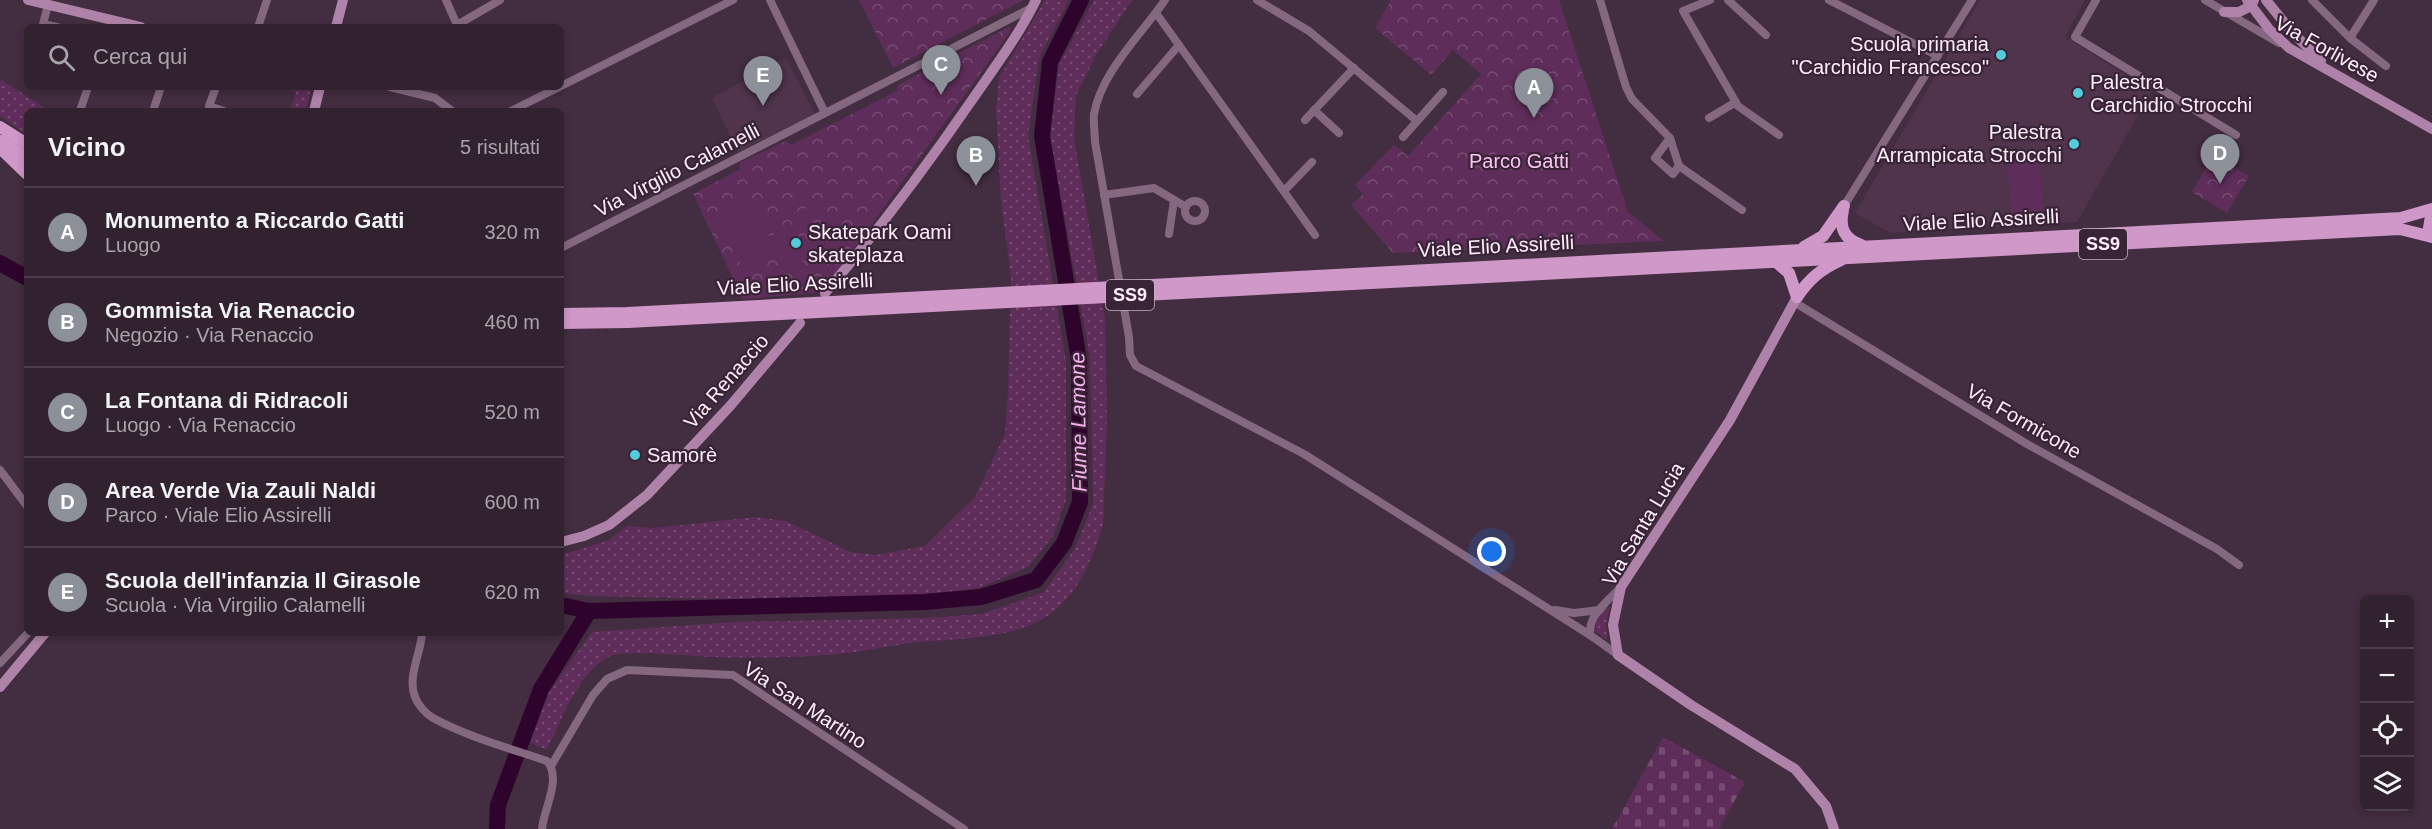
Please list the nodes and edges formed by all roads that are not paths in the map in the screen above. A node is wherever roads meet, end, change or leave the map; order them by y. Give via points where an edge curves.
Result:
1 (28, 0) edge
2 (267, 0) edge
3 (343, 0) edge
4 (446, 0) edge
5 (500, 0) edge
6 (733, 0) edge
7 (770, 0) edge
8 (1165, 0) edge
9 (1257, 0) edge
10 (1600, 0) edge
11 (1710, 0) edge
12 (1728, 0) edge
13 (1829, 0) edge
14 (1972, 0) edge
15 (2096, 0) edge
16 (2205, 0) edge
17 (2266, 0) edge
18 (2312, 0) edge
19 (2374, 0) edge
20 (2253, 2) edge
21 (1034, 4) edge
22 (48, 5) junction
23 (2224, 12) junction
24 (1156, 13) junction
25 (43, 24) edge
26 (128, 24) edge
27 (259, 24) edge
28 (337, 24) edge
29 (457, 24) edge
30 (459, 24) edge
31 (2291, 31) junction
32 (1766, 35) dead end
33 (2349, 38) junction
34 (1179, 45) junction
35 (2289, 48) junction
36 (1938, 56) junction
37 (2386, 66) dead end
38 (1354, 68) junction
39 (2330, 70) junction
40 (564, 84) edge
41 (87, 90) edge
42 (160, 90) edge
43 (215, 90) edge
44 (319, 90) edge
45 (402, 90) edge
46 (552, 90) edge
47 (1443, 92) dead end
48 (1137, 94) dead end
49 (1736, 102) junction
50 (82, 108) edge
51 (154, 108) edge
52 (215, 108) edge
53 (315, 108) edge
54 (448, 108) edge
55 (517, 108) edge
56 (1314, 110) junction
57 (825, 113) junction
58 (1709, 118) dead end
59 (1305, 120) dead end
60 (1417, 121) junction
61 (0, 127) edge
62 (2432, 129) edge
63 (1339, 133) dead end
64 (1779, 135) dead end
65 (2236, 135) dead end
66 (1403, 137) dead end
67 (1670, 138) junction
68 (0, 140) edge
69 (24, 142) edge
70 (0, 148) edge
71 (24, 156) edge
72 (1312, 162) dead end
73 (1679, 166) junction
74 (24, 171) edge
75 (1284, 191) junction
76 (1104, 195) junction
77 (1174, 200) junction
78 (1844, 206) junction
79 (1186, 207) dead end
80 (1742, 210) dead end
81 (2432, 210) edge
82 (1169, 234) dead end
83 (1315, 235) dead end
84 (2432, 237) edge
85 (564, 246) edge
86 (1865, 246) junction
87 (1797, 250) junction
88 (1849, 257) junction
89 (1774, 260) junction
90 (1631, 263) junction
91 (825, 293) dead end
92 (1796, 299) junction
93 (564, 314) edge
94 (628, 317) junction
95 (564, 323) edge
96 (800, 323) dead end
97 (0, 470) edge
98 (24, 502) edge
99 (564, 541) edge
100 (2239, 565) dead end
101 (1621, 587) junction
102 (1551, 610) junction
103 (1600, 610) junction
104 (1590, 635) junction
105 (25, 636) edge
106 (42, 636) edge
107 (421, 636) edge
108 (1618, 655) junction
109 (0, 663) edge
110 (0, 687) edge
111 (548, 763) junction
112 (542, 829) edge
113 (964, 829) edge
114 (1834, 829) edge

1 - 22 street
2 - 27 street
3 - 28 street
4 - 29 street
5 - 30 street
6 - 40 street
7 - 57 street
8 - 24 street
9 - 38 street via 1309,31
10 - 67 street via 1632,99
11 - 49 street via 1683,11
12 - 32 street
13 - 36 street
14 - 36 street
15 - 65 street via 2075,37
16 - 23 street, Via Forlivese
17 - 31 street
18 - 33 street
19 - 33 street
20 - 23 street via 2239,12
20 - 31 street via 2278,25
20 - 35 street via 2269,29
21 - 57 street, Via Virgilio Calamelli
21 - 91 street via 925,168
22 - 25 street
22 - 26 street
23 - 35 street, Via Forlivese
24 - 34 street
24 - 76 street via 1105,84 1094,115
31 - 39 street
33 - 37 street
34 - 48 street
34 - 75 street
35 - 39 street, Via Forlivese
36 - 78 street
38 - 56 street
38 - 60 street
39 - 62 street, Via Forlivese
41 - 50 street
42 - 51 street
43 - 52 street via 209,106
44 - 53 street
45 - 54 street via 435,98
46 - 55 street
47 - 60 street
49 - 58 street
49 - 64 street
56 - 59 street
56 - 63 street
57 - 85 street, Via Virgilio Calamelli
60 - 66 street
61 - 69 main road
67 - 73 street
67 - 73 street via 1655,158 1673,174
68 - 71 main road
70 - 74 main road
72 - 75 street
73 - 80 street
75 - 83 street
76 - 77 street via 1154,188
76 - 102 street via 1130,355 1136,366 1304,454
77 - 79 street
77 - 82 street
78 - 86 main road via 1840,220 1845,235
78 - 87 main road via 1823,236
81 - 84 main road, SS9
81 - 86 main road, Viale Elio Assirelli / SS9 via 2401,218
84 - 88 main road, Viale Elio Assirelli / SS9 via 2400,229
86 - 87 main road, Viale Elio Assirelli / SS9
87 - 90 main road, Viale Elio Assirelli / SS9
88 - 89 main road, Viale Elio Assirelli / SS9
88 - 92 main road via 1818,272
89 - 90 main road, Viale Elio Assirelli / SS9
89 - 92 main road via 1789,273
90 - 94 main road, Viale Elio Assirelli / SS9
92 - 100 street, Via Formicone via 2027,444
92 - 101 street, Via Santa Lucia via 1730,420
93 - 94 main road, Viale Elio Assirelli / SS9
94 - 95 main road, Viale Elio Assirelli / SS9
96 - 99 street, Via Renaccio via 647,495 609,525
97 - 98 street
101 - 103 street
101 - 108 street, Via Santa Lucia via 1613,625
102 - 103 street
102 - 104 street
103 - 104 street via 1591,620
104 - 108 street
105 - 109 street
106 - 110 street
107 - 111 street via 414,676 415,697 423,709 432,718
108 - 114 street via 1795,769 1826,806
111 - 112 street via 553,781
111 - 113 street, Via San Martino via 607,679 627,670 733,675

